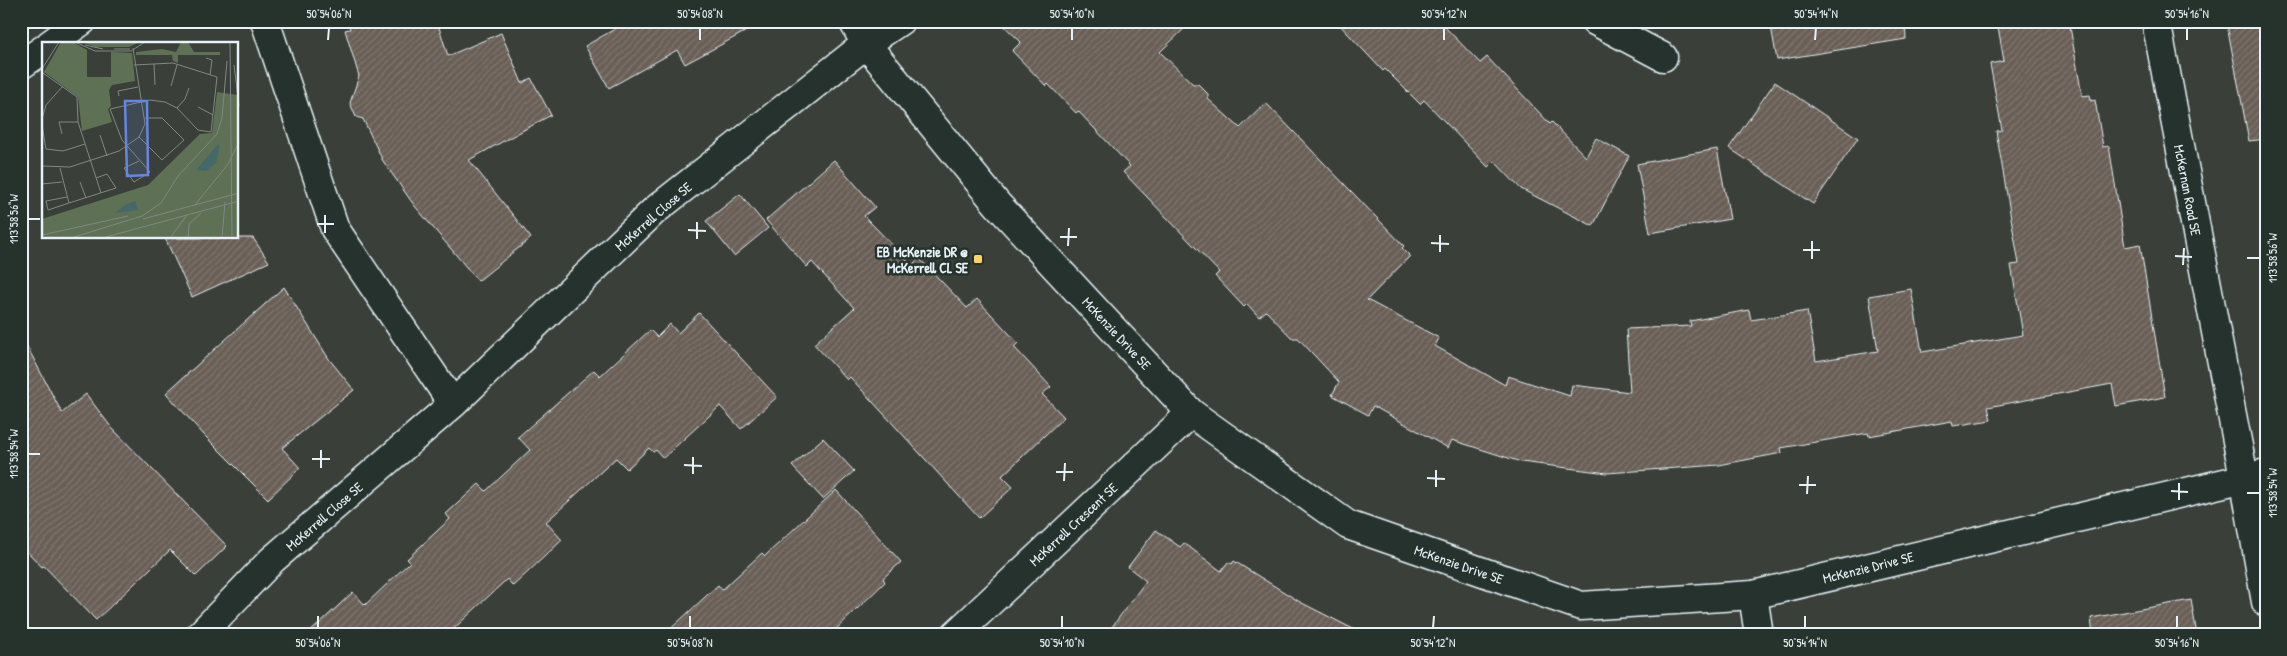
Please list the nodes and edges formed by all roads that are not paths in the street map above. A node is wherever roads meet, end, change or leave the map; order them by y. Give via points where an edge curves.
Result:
1 (82, 21) edge
2 (265, 21) edge
3 (900, 21) edge
4 (1595, 21) edge
5 (2156, 21) edge
6 (860, 33) edge
7 (53, 42) edge
8 (42, 49) edge
9 (1663, 57) dead end
10 (21, 65) edge
11 (454, 404) junction
12 (1191, 413) junction
13 (2255, 475) edge
14 (1753, 595) junction
15 (2266, 602) edge
16 (200, 635) edge
17 (955, 635) edge
18 (1759, 635) edge

1 - 7 street
2 - 11 street via 335,229
3 - 6 street
4 - 9 street
5 - 13 street, McKernan Road SE
6 - 11 street, McKerrell Close SE via 654,211
6 - 12 street, McKenzie Drive SE via 997,204
8 - 10 street
11 - 16 street, McKerrell Close SE via 272,560
12 - 14 street, McKenzie Drive SE via 1348,525 1581,606
12 - 17 street, McKerrell Crescent SE
13 - 14 street, McKenzie Drive SE
13 - 15 street, McKernan Road SE
14 - 18 street

